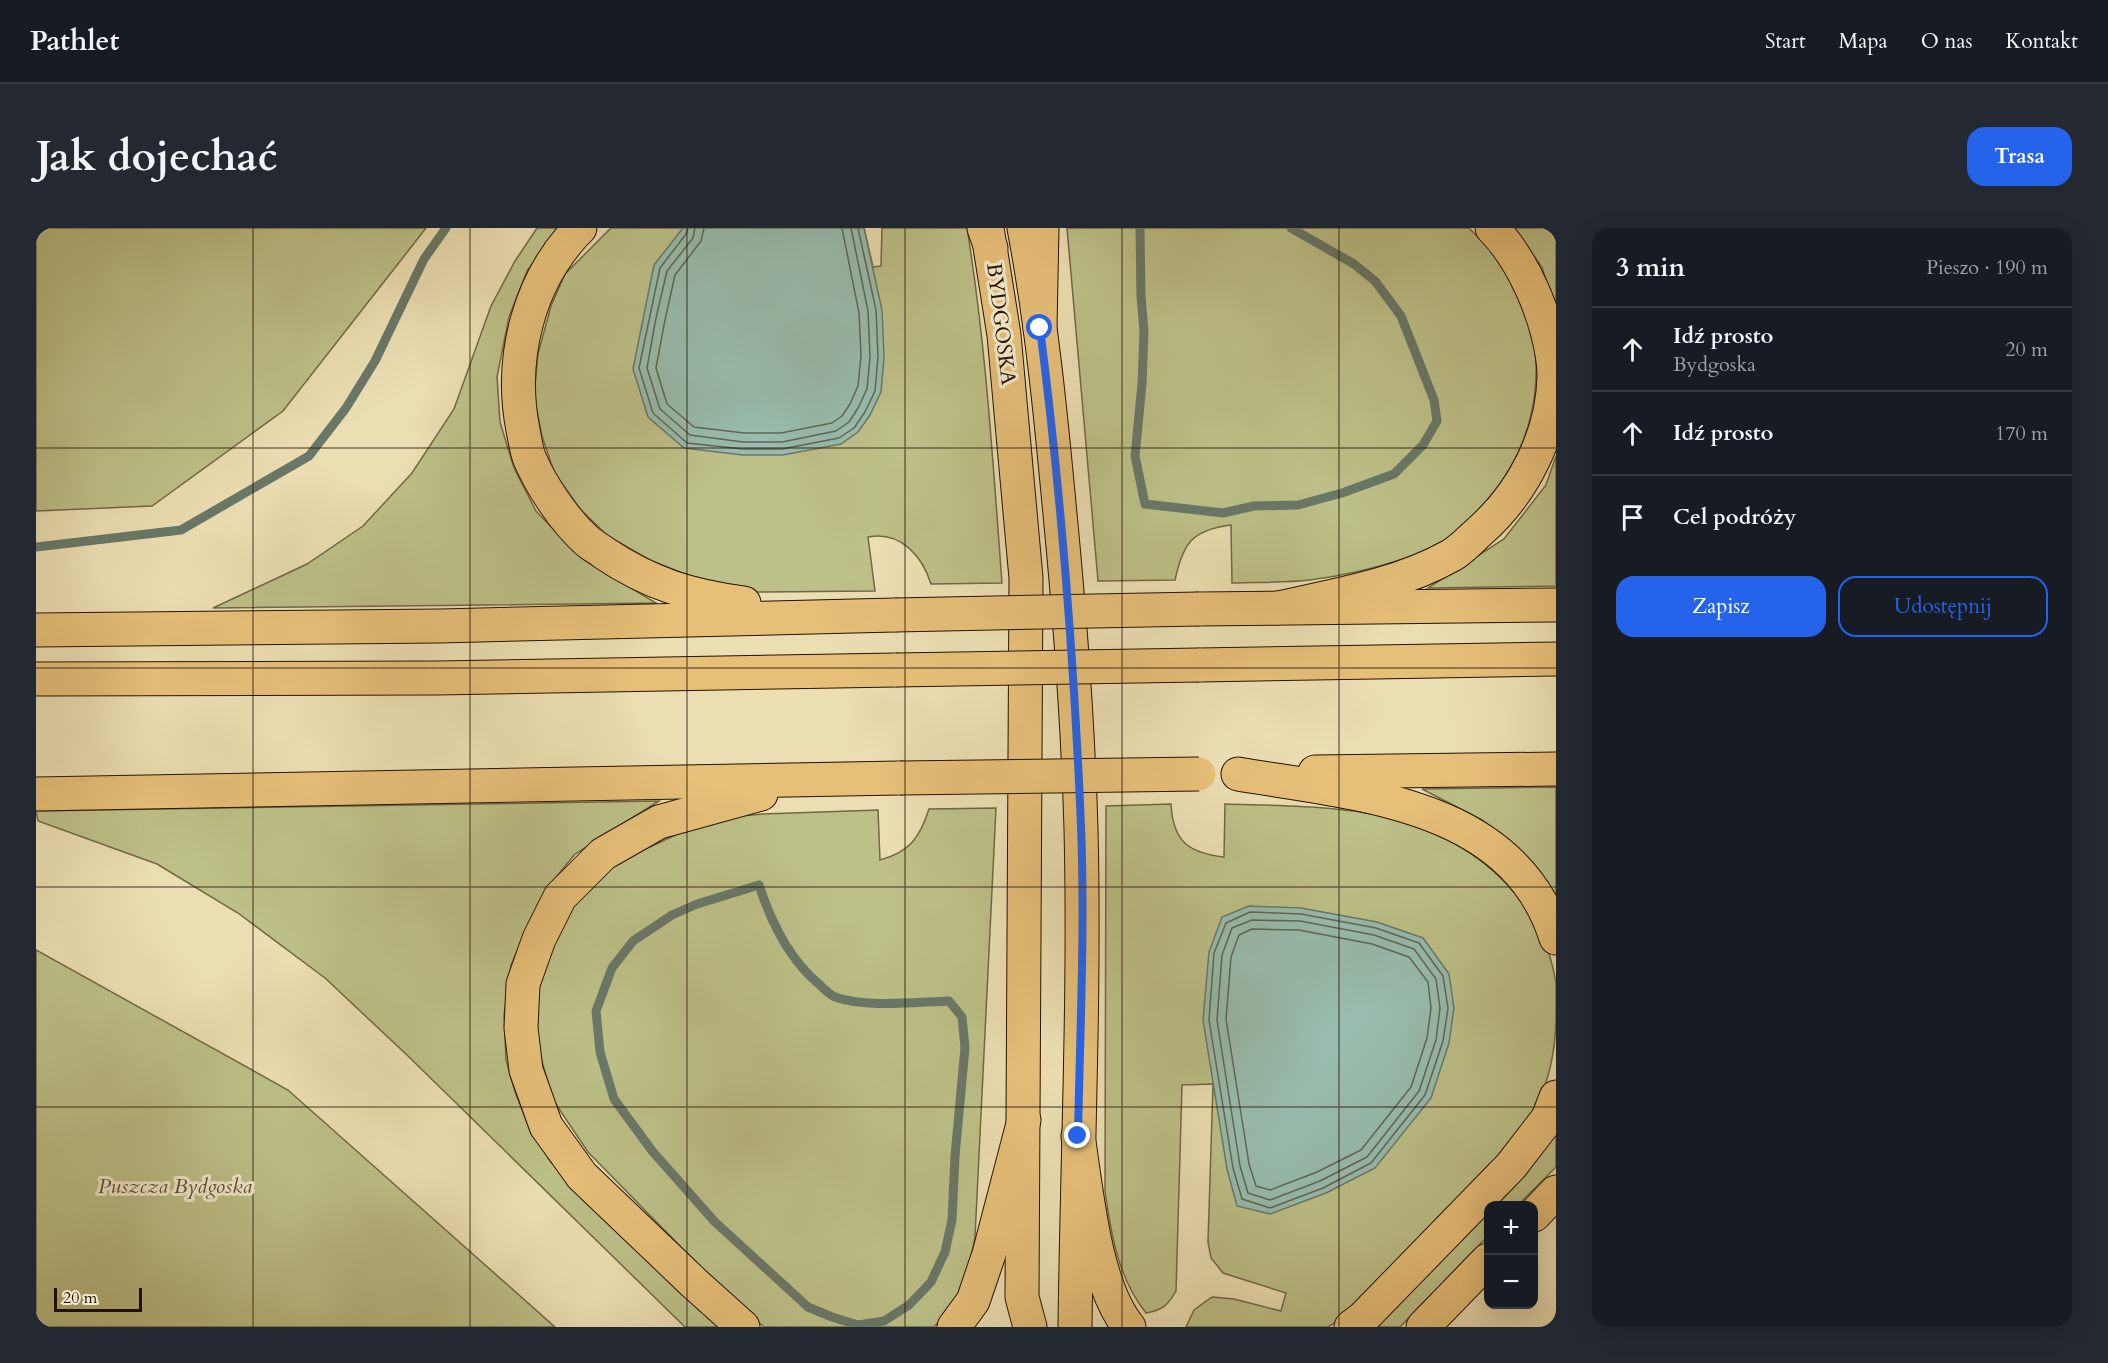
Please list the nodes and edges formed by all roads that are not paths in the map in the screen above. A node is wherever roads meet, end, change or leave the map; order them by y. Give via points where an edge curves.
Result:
1 (580, 228) edge
2 (1024, 228) edge
3 (1042, 228) edge
4 (1492, 228) edge
5 (987, 235) edge
6 (1040, 328) junction
7 (1556, 605) edge
8 (1278, 608) junction
9 (835, 616) junction
10 (36, 630) edge
11 (1556, 659) edge
12 (36, 679) edge
13 (1556, 769) edge
14 (1238, 774) junction
15 (825, 780) junction
16 (36, 794) edge
17 (1556, 938) edge
18 (1556, 1097) edge
19 (1024, 1120) junction
20 (1078, 1136) junction
21 (1556, 1192) edge
22 (1538, 1210) edge
23 (1484, 1264) edge
24 (743, 1327) edge
25 (954, 1327) edge
26 (1030, 1327) edge
27 (1075, 1327) edge
28 (1129, 1327) edge
29 (1351, 1327) edge
30 (1423, 1327) edge

1 - 9 main road via 562,246 535,294 519,351 518,405 528,456 550,498 585,540 666,587 712,599
2 - 6 main road, BYDGOSKA
3 - 6 main road
4 - 8 main road via 1523,268 1536,298 1546,325 1554,375 1549,422 1530,469 1497,516 1454,554 1406,576
5 - 19 main road, BYDGOSKA via 1004,335 1026,578
6 - 20 main road, BYDGOSKA via 1065,570 1081,828
7 - 8 main road
8 - 9 main road, bridge
9 - 10 main road via 440,626
11 - 12 main road, bridge via 437,678
13 - 14 main road
14 - 15 main road, bridge
14 - 17 main road via 1388,800 1445,819 1492,846 1529,885
15 - 16 main road
15 - 24 main road via 659,822 603,854 560,897 523,984 521,1028 526,1070 546,1126 582,1176
18 - 29 main road via 1548,1118 1511,1166
19 - 25 main road via 989,1254 973,1300
19 - 26 main road via 1022,1297
20 - 27 main road
20 - 28 main road via 1106,1284 1118,1313
21 - 22 main road
23 - 30 main road

